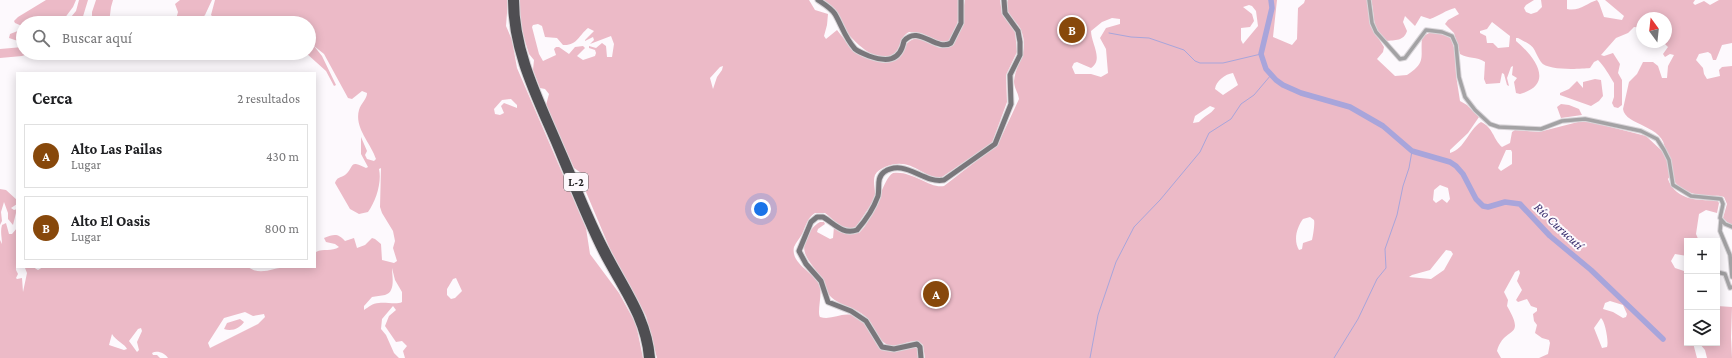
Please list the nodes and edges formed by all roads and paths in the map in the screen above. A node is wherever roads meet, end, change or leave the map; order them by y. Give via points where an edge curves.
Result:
1 (511, 0) edge
2 (516, 0) edge
3 (818, 0) edge
4 (961, 0) edge
5 (1004, 0) edge
6 (1369, 0) edge
7 (1721, 220) junction
8 (1732, 227) edge
9 (1720, 273) edge
10 (1732, 277) edge
11 (1732, 287) edge
12 (648, 358) edge
13 (652, 358) edge
14 (921, 358) edge

1 - 12 highway, L-2 via 514,34 524,71 595,238 638,318
2 - 13 highway, L-2 via 518,34 529,69 597,231 643,316
3 - 4 main road via 835,14 843,33 856,49 885,60 901,52 904,41 912,36 922,36 942,46 951,43 961,23
5 - 14 main road via 1005,13 1018,31 1020,55 1010,75 1011,104 995,144 944,180 933,180 907,170 894,169 885,172 880,178 876,201 857,230 846,231 837,228 823,217 817,217 811,222 800,248 802,258 821,282 828,302 866,321 884,348 894,349 917,344 920,346
6 - 7 street via 1376,32 1400,59 1405,58 1426,30 1452,36 1456,45 1459,76 1466,97 1490,124 1499,128 1541,129 1562,121 1585,119 1641,131 1657,139 1664,150 1669,160 1673,185 1691,196 1721,199
7 - 8 street
7 - 10 street via 1720,231 1730,255
9 - 11 street via 1725,274 1730,288

